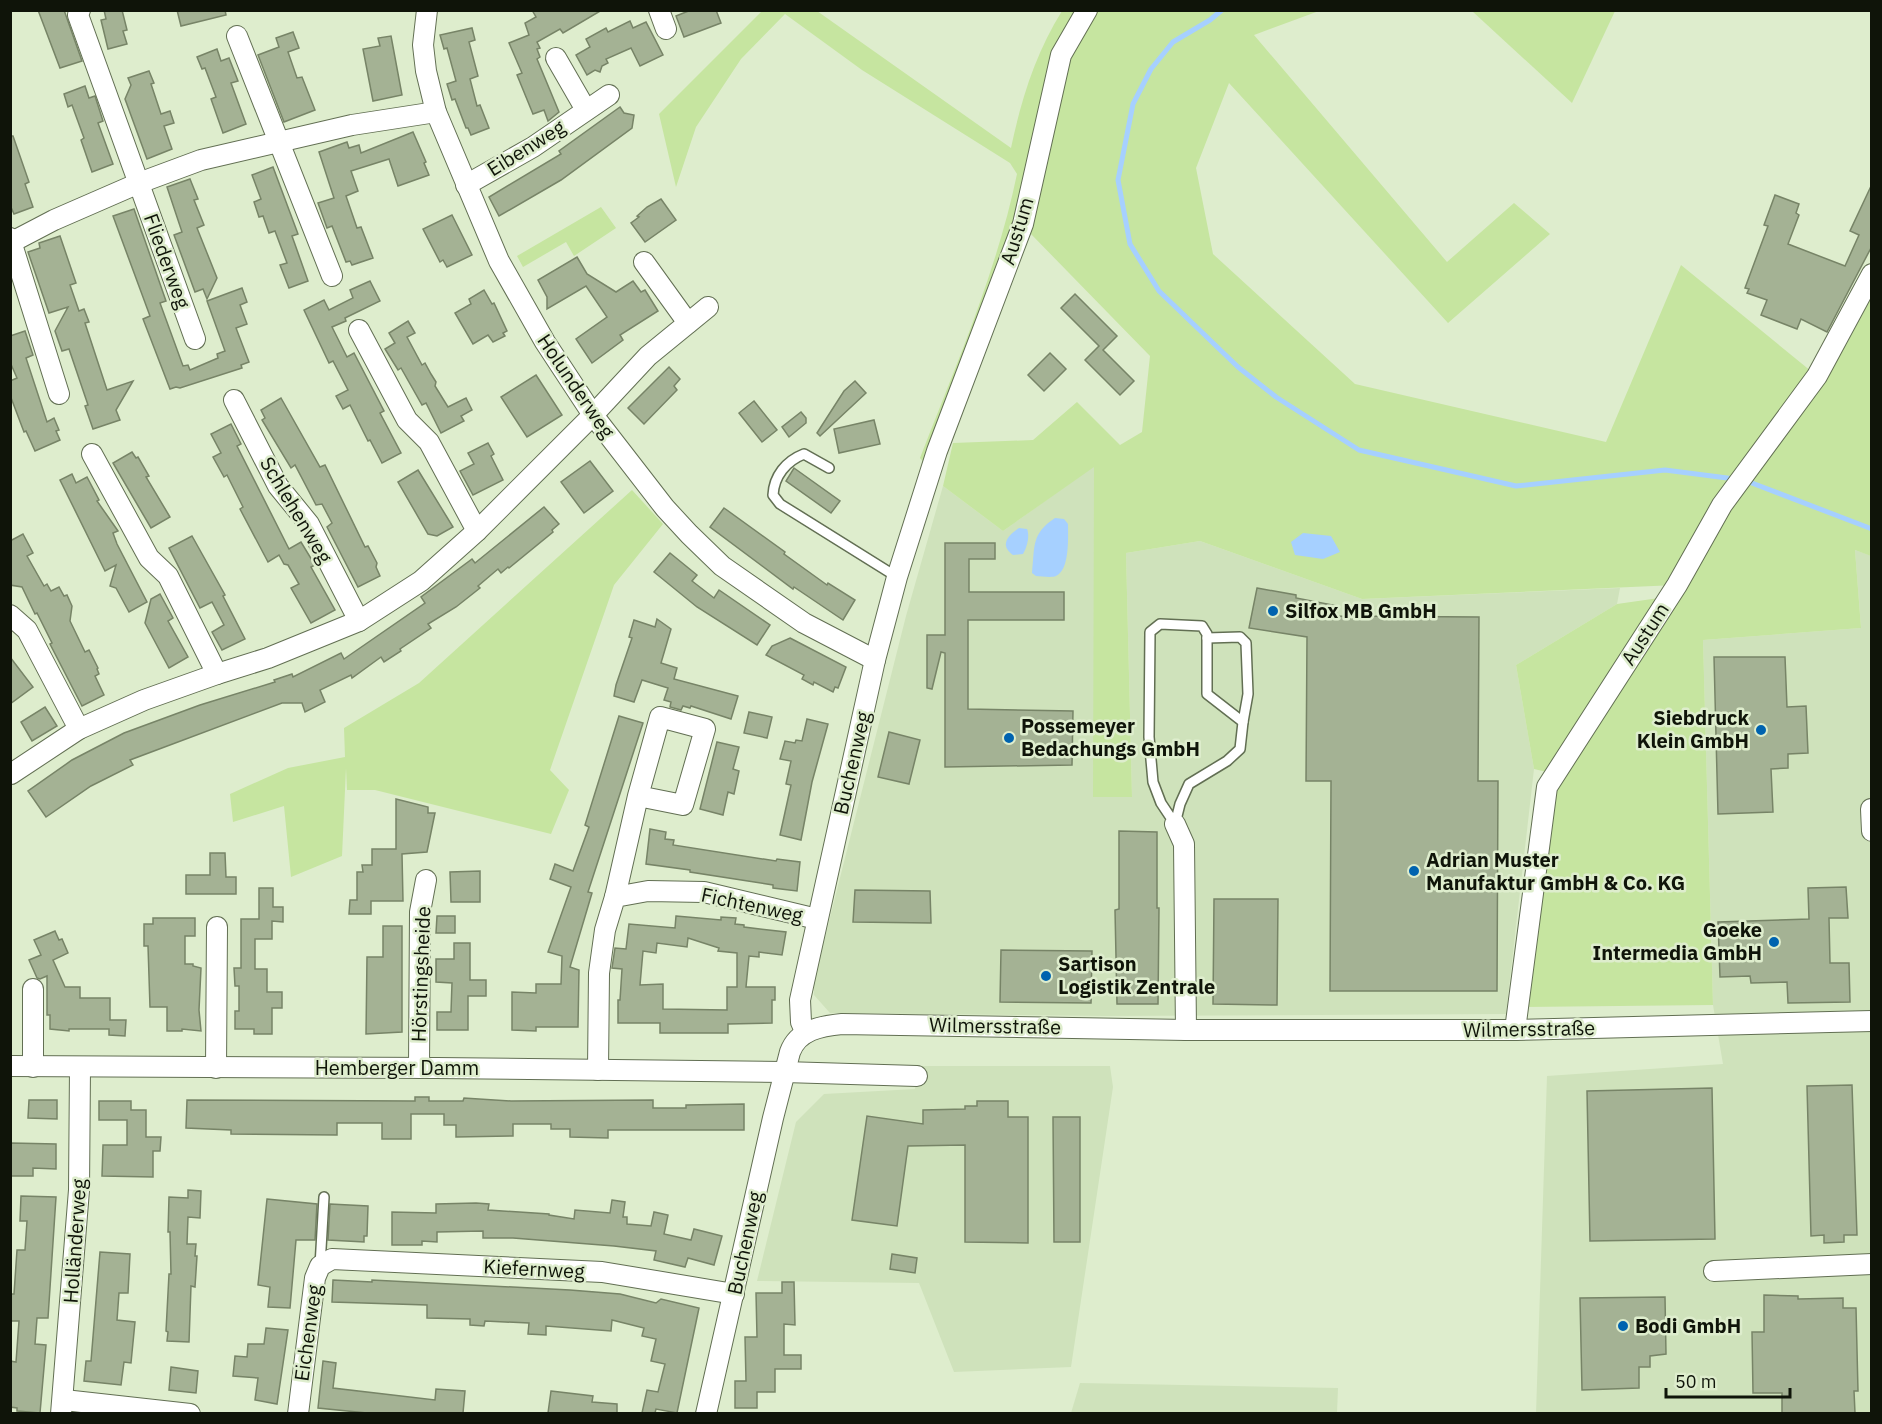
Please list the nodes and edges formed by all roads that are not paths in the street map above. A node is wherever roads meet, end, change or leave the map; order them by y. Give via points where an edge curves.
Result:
1 (80, 10) edge
2 (427, 10) edge
3 (1087, 10) edge
4 (237, 36) dead end
5 (556, 58) dead end
6 (609, 95) dead end
7 (586, 110) junction
8 (436, 112) junction
9 (280, 142) junction
10 (139, 183) junction
11 (466, 184) junction
12 (11, 241) edge
13 (644, 262) dead end
14 (1872, 274) edge
15 (332, 276) dead end
16 (708, 307) dead end
17 (688, 323) junction
18 (359, 330) dead end
19 (195, 339) dead end
20 (59, 394) dead end
21 (234, 400) dead end
22 (593, 415) junction
23 (937, 451) joint
24 (92, 454) dead end
25 (830, 468) dead end
26 (477, 531) junction
27 (897, 577) junction
28 (10, 615) edge
29 (359, 621) junction
30 (1207, 638) junction
31 (875, 660) junction
32 (217, 674) junction
33 (1243, 722) junction
34 (79, 729) junction
35 (11, 774) edge
36 (638, 796) junction
37 (1871, 808) edge
38 (1175, 824) junction
39 (1872, 831) edge
40 (426, 880) dead end
41 (615, 897) junction
42 (817, 919) junction
43 (217, 927) dead end
44 (33, 989) dead end
45 (1872, 1021) edge
46 (1186, 1030) junction
47 (1515, 1030) junction
48 (806, 1033) junction
49 (10, 1066) edge
50 (33, 1067) junction
51 (80, 1068) junction
52 (216, 1068) junction
53 (419, 1068) junction
54 (598, 1070) junction
55 (784, 1072) junction
56 (917, 1076) dead end
57 (324, 1197) dead end
58 (326, 1263) junction
59 (1872, 1264) edge
60 (1714, 1271) dead end
61 (734, 1294) junction
62 (62, 1407) edge
63 (190, 1413) edge
64 (298, 1413) edge
65 (706, 1413) edge

1 - 10 street, Fliederweg via 78,15
2 - 8 street, Holunderweg via 423,45
3 - 23 street, Austum via 1061,55 1023,224
4 - 9 street
5 - 7 street, Eibenweg
6 - 7 street, Eibenweg
7 - 11 street, Eibenweg via 533,147
8 - 9 street via 352,125
8 - 11 street, Holunderweg
9 - 10 street via 201,160
9 - 15 street
10 - 12 street
10 - 19 street, Fliederweg
11 - 22 street, Holunderweg via 499,261
12 - 20 street
13 - 17 street
14 - 47 street, Austum via 1817,376 1722,505 1677,585 1547,787
16 - 17 street
17 - 22 street via 648,356
18 - 26 street via 407,420 429,442
21 - 29 street, Schlehenweg via 278,486 309,524
22 - 26 street
22 - 31 street, Holunderweg via 665,508 722,566 804,623
23 - 27 street, Buchenweg
24 - 32 street via 149,558 168,576
25 - 27 lane via 804,454 795,457 785,465 773,495 780,504
26 - 29 street via 421,580
27 - 31 street, Buchenweg
28 - 34 street via 27,630
29 - 32 street
30 - 33 lane via 1207,694
30 - 33 lane via 1240,638 1246,643 1248,694
30 - 38 lane via 1202,626 1160,624 1150,632 1149,737 1153,782
31 - 42 street, Buchenweg
32 - 34 street
33 - 38 lane via 1240,749 1189,784
34 - 35 street
36 - 36 street via 660,717 705,729 683,805
36 - 41 street
37 - 39 street
38 - 46 street via 1184,844
40 - 53 street, Hörstingsheide via 420,912
41 - 42 street, Fichtenweg via 648,891 704,892
41 - 54 street via 599,973
42 - 48 street, Buchenweg via 800,1000
43 - 52 street
44 - 50 street
45 - 47 street, Wilmersstraße
46 - 47 street, Wilmersstraße
46 - 48 street, Wilmersstraße via 842,1024
48 - 55 street, Buchenweg via 793,1044
49 - 50 street, Hemberger Damm
50 - 51 street, Hemberger Damm
51 - 52 street, Hemberger Damm
51 - 62 street, Holländerweg via 79,1190
52 - 53 street, Hemberger Damm
53 - 54 street, Hemberger Damm
54 - 55 street, Hemberger Damm
55 - 56 street
55 - 61 street, Buchenweg
57 - 58 lane
58 - 61 street, Kiefernweg via 602,1272
58 - 64 street, Eichenweg via 315,1278
59 - 60 street
61 - 65 street, Buchenweg
62 - 63 street

